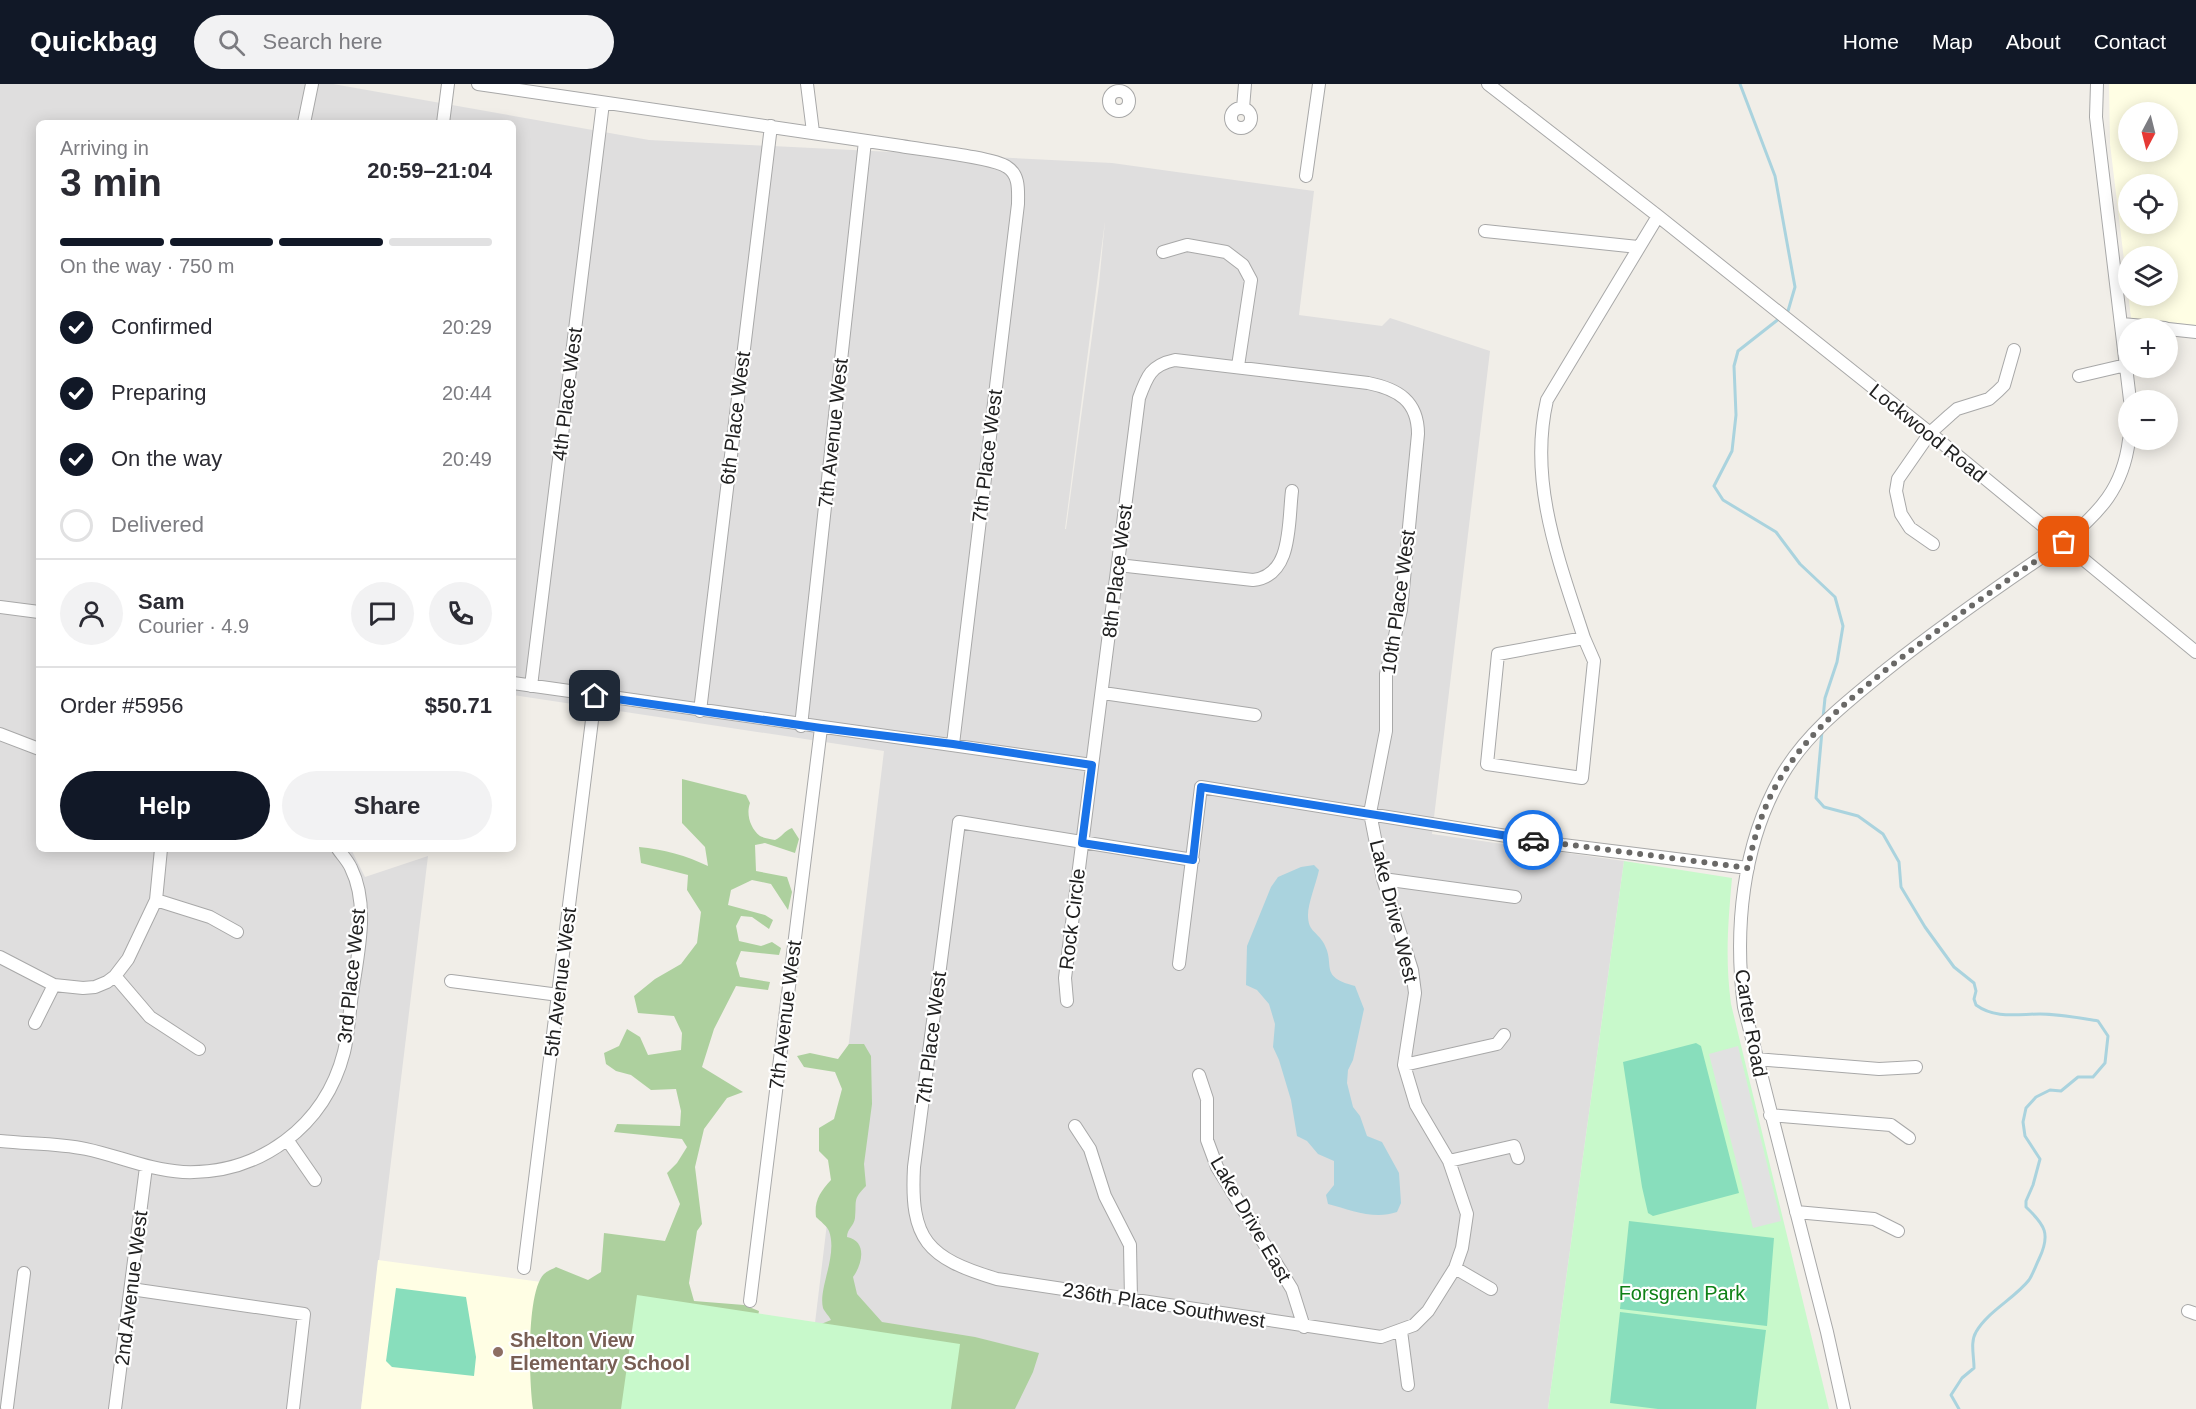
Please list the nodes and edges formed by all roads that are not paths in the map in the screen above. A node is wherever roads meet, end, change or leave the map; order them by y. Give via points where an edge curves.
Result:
1 (312, 84) edge
2 (448, 84) edge
3 (478, 84) edge
4 (807, 84) edge
5 (1245, 84) edge
6 (1319, 84) edge
7 (1488, 84) edge
8 (2097, 84) edge
9 (518, 87) edge
10 (603, 103) junction
11 (1243, 108) dead end
12 (305, 120) edge
13 (443, 120) edge
14 (771, 126) junction
15 (813, 132) junction
16 (865, 141) junction
17 (1306, 176) dead end
18 (1658, 216) junction
19 (1485, 231) dead end
20 (1638, 247) junction
21 (1164, 252) dead end
22 (2121, 318) edge
23 (2178, 330) edge
24 (2196, 332) edge
25 (2014, 350) dead end
26 (1238, 366) junction
27 (2118, 367) edge
28 (2079, 376) dead end
29 (1930, 433) junction
30 (2127, 450) edge
31 (1292, 491) dead end
32 (2064, 542) junction
33 (1933, 544) dead end
34 (1118, 565) junction
35 (0, 607) edge
36 (36, 612) edge
37 (1584, 638) junction
38 (2196, 652) edge
39 (516, 684) edge
40 (531, 686) junction
41 (1103, 693) junction
42 (595, 696) junction
43 (700, 711) junction
44 (1255, 715) dead end
45 (801, 726) junction
46 (821, 728) junction
47 (0, 734) edge
48 (953, 744) junction
49 (36, 748) edge
50 (1092, 765) junction
51 (1370, 813) junction
52 (1082, 843) junction
53 (161, 852) edge
54 (340, 852) edge
55 (1193, 860) junction
56 (1748, 868) junction
57 (1383, 879) junction
58 (1515, 897) dead end
59 (156, 900) junction
60 (237, 932) dead end
61 (0, 957) edge
62 (1179, 964) dead end
63 (115, 976) junction
64 (452, 981) dead end
65 (54, 985) junction
66 (559, 995) junction
67 (1066, 1001) dead end
68 (35, 1023) dead end
69 (1504, 1035) dead end
70 (199, 1049) dead end
71 (1756, 1059) junction
72 (1404, 1065) junction
73 (1916, 1067) dead end
74 (1199, 1076) dead end
75 (1770, 1115) junction
76 (1074, 1126) dead end
77 (1909, 1138) dead end
78 (0, 1141) edge
79 (288, 1141) junction
80 (1518, 1158) dead end
81 (1449, 1161) junction
82 (146, 1167) junction
83 (315, 1180) dead end
84 (1796, 1212) junction
85 (1898, 1231) dead end
86 (933, 1249) joint
87 (524, 1268) dead end
88 (1455, 1268) junction
89 (24, 1273) dead end
90 (131, 1289) junction
91 (1491, 1289) dead end
92 (1131, 1300) junction
93 (750, 1301) dead end
94 (1304, 1327) junction
95 (1401, 1331) junction
96 (1408, 1385) dead end
97 (3, 1407) edge
98 (20, 1409) edge
99 (115, 1409) edge
100 (293, 1409) edge
101 (1844, 1409) edge

1 - 12 street
2 - 13 street
3 - 9 street
4 - 15 street
5 - 11 street
6 - 17 street
7 - 18 street, Lockwood Road
8 - 22 street via 2096,117
9 - 10 street
10 - 14 street
10 - 40 street, 4th Place West
14 - 15 street
14 - 43 street, 6th Place West
15 - 16 street
16 - 45 street, 7th Avenue West
16 - 48 street, 7th Place West via 1006,165 1018,188
18 - 20 street
18 - 29 street, Lockwood Road
19 - 20 street
20 - 37 street via 1547,400 1542,430 1543,498 1554,547
21 - 26 street via 1187,245 1226,252 1243,265 1251,280
23 - 24 street
25 - 29 street via 2004,385 1998,391 1989,399 1957,409
26 - 34 street, 8th Place West via 1175,360 1163,363 1146,378 1139,398
26 - 51 street, 10th Place West via 1386,387 1401,396 1418,421 1401,610 1386,674 1386,731
27 - 28 street
29 - 32 street, Lockwood Road
29 - 33 street via 1898,479 1896,491 1901,514 1910,528
30 - 32 street, Carter Road via 2123,473 2111,494
31 - 34 street via 1284,557 1266,579
32 - 38 street, Lockwood Road
32 - 56 street, Carter Road via 1920,643 1844,704 1805,743 1763,813
34 - 41 street, 8th Place West
35 - 36 street
37 - 37 street via 1594,661 1582,778 1487,764 1498,654
39 - 40 street
40 - 42 street
41 - 44 street
41 - 50 street, 8th Place West
42 - 43 street
42 - 66 street, 5th Avenue West
43 - 45 street
45 - 46 street
46 - 48 street
46 - 93 street, 7th Avenue West
47 - 49 street
48 - 50 street
50 - 52 street, Rock Circle
51 - 55 street via 1201,787
51 - 56 street via 1563,845
51 - 57 street, Lake Drive West
52 - 55 street
52 - 67 street, Rock Circle via 1065,978
52 - 86 street, 7th Place West via 959,822 912,1197 921,1234
53 - 59 street
54 - 79 street, 3rd Place West via 351,868 361,920 345,1050 327,1094
55 - 62 street
56 - 71 street, Carter Road via 1740,933 1740,973
57 - 58 street
57 - 72 street, Lake Drive West via 1412,970 1415,993
59 - 60 street via 210,917
59 - 63 street via 128,959
61 - 65 street
63 - 65 street via 95,987
63 - 70 street via 150,1017
64 - 66 street
65 - 68 street
66 - 87 street, 5th Avenue West
69 - 72 street via 1497,1044
71 - 73 street via 1879,1069
71 - 75 street, Carter Road
72 - 81 street, Lake Drive West via 1416,1105
74 - 94 street, Lake Drive East via 1207,1099 1207,1140 1217,1167 1292,1289
75 - 77 street via 1891,1125
75 - 84 street, Carter Road
76 - 92 street via 1090,1149 1105,1196 1130,1245
78 - 82 street via 84,1148
79 - 82 street via 260,1157 218,1170 183,1172
79 - 83 street
80 - 81 street via 1514,1146
81 - 88 street, Lake Drive West via 1467,1214
82 - 90 street, 2nd Avenue West
84 - 85 street via 1874,1219
84 - 101 street, Carter Road
86 - 92 street, 236th Place Southwest via 969,1271 997,1279
88 - 91 street
88 - 95 street, Lake Drive West via 1428,1311
89 - 97 street
90 - 99 street, 2nd Avenue West
90 - 100 street via 304,1314
92 - 94 street, 236th Place Southwest
94 - 95 street, 236th Place Southwest via 1381,1337
95 - 96 street
97 - 98 street

